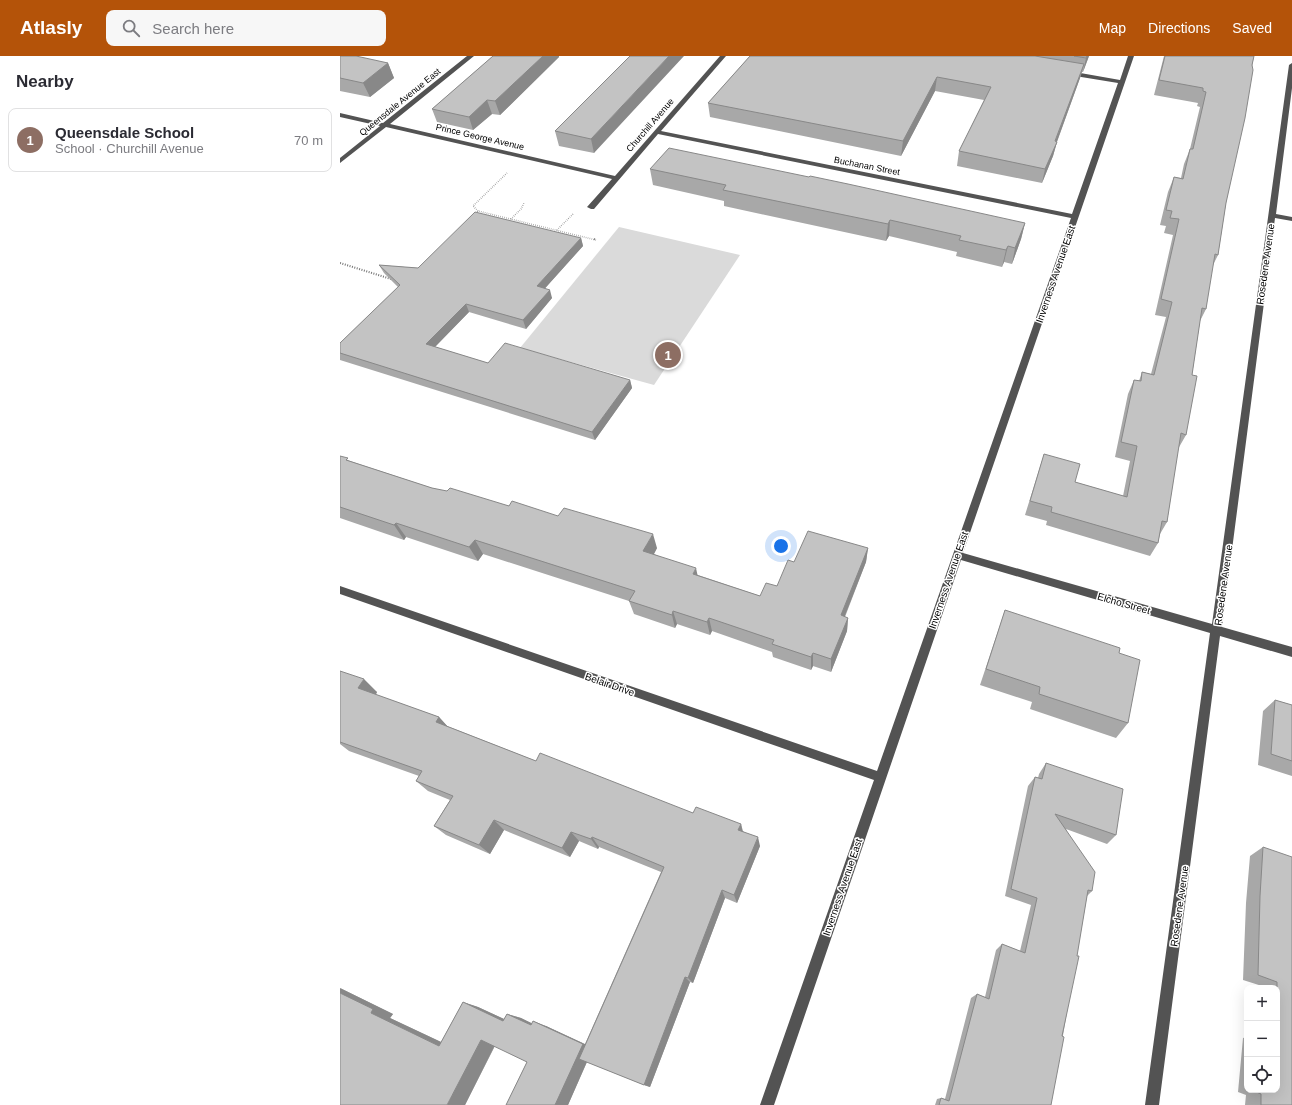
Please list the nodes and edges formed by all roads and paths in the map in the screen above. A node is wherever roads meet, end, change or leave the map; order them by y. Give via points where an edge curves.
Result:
1 (471, 56) edge
2 (723, 56) edge
3 (1131, 56) edge
4 (1292, 66) edge
5 (1063, 72) edge
6 (1122, 82) junction
7 (340, 115) edge
8 (386, 125) junction
9 (656, 132) junction
10 (1283, 133) junction
11 (1292, 134) edge
12 (340, 161) edge
13 (510, 170) dead end
14 (616, 178) junction
15 (524, 203) dead end
16 (591, 206) dead end
17 (478, 211) junction
18 (576, 211) dead end
19 (1272, 215) junction
20 (472, 216) edge
21 (1075, 217) junction
22 (511, 219) junction
23 (1292, 219) edge
24 (557, 231) junction
25 (596, 240) dead end
26 (340, 263) edge
27 (394, 277) edge
28 (390, 279) junction
29 (394, 280) edge
30 (957, 554) junction
31 (340, 590) edge
32 (1217, 630) junction
33 (1292, 652) edge
34 (880, 778) junction
35 (767, 1105) edge
36 (1152, 1105) edge

1 - 8 street, Queensdale Avenue East
2 - 9 street, Churchill Avenue
3 - 6 street, Inverness Avenue East
4 - 10 street, Rosedene Avenue
5 - 6 street
6 - 21 street, Inverness Avenue East
7 - 8 street, Prince George Avenue
8 - 12 street, Queensdale Avenue East
8 - 14 street, Prince George Avenue
9 - 14 street, Churchill Avenue
9 - 21 street, Buchanan Street
10 - 11 street
10 - 19 street, Rosedene Avenue
13 - 17 path via 473,206
14 - 16 street, Churchill Avenue
15 - 22 path
17 - 20 path
17 - 22 path
18 - 24 path
19 - 23 street
19 - 32 street, Rosedene Avenue
21 - 30 street, Inverness Avenue East
22 - 24 path
24 - 25 path
26 - 28 path
27 - 28 path
28 - 29 path
30 - 32 street, Elcho Street
30 - 34 street, Inverness Avenue East
31 - 34 street, Belair Drive
32 - 33 street, Elcho Street
32 - 36 street, Rosedene Avenue
34 - 35 street, Inverness Avenue East

